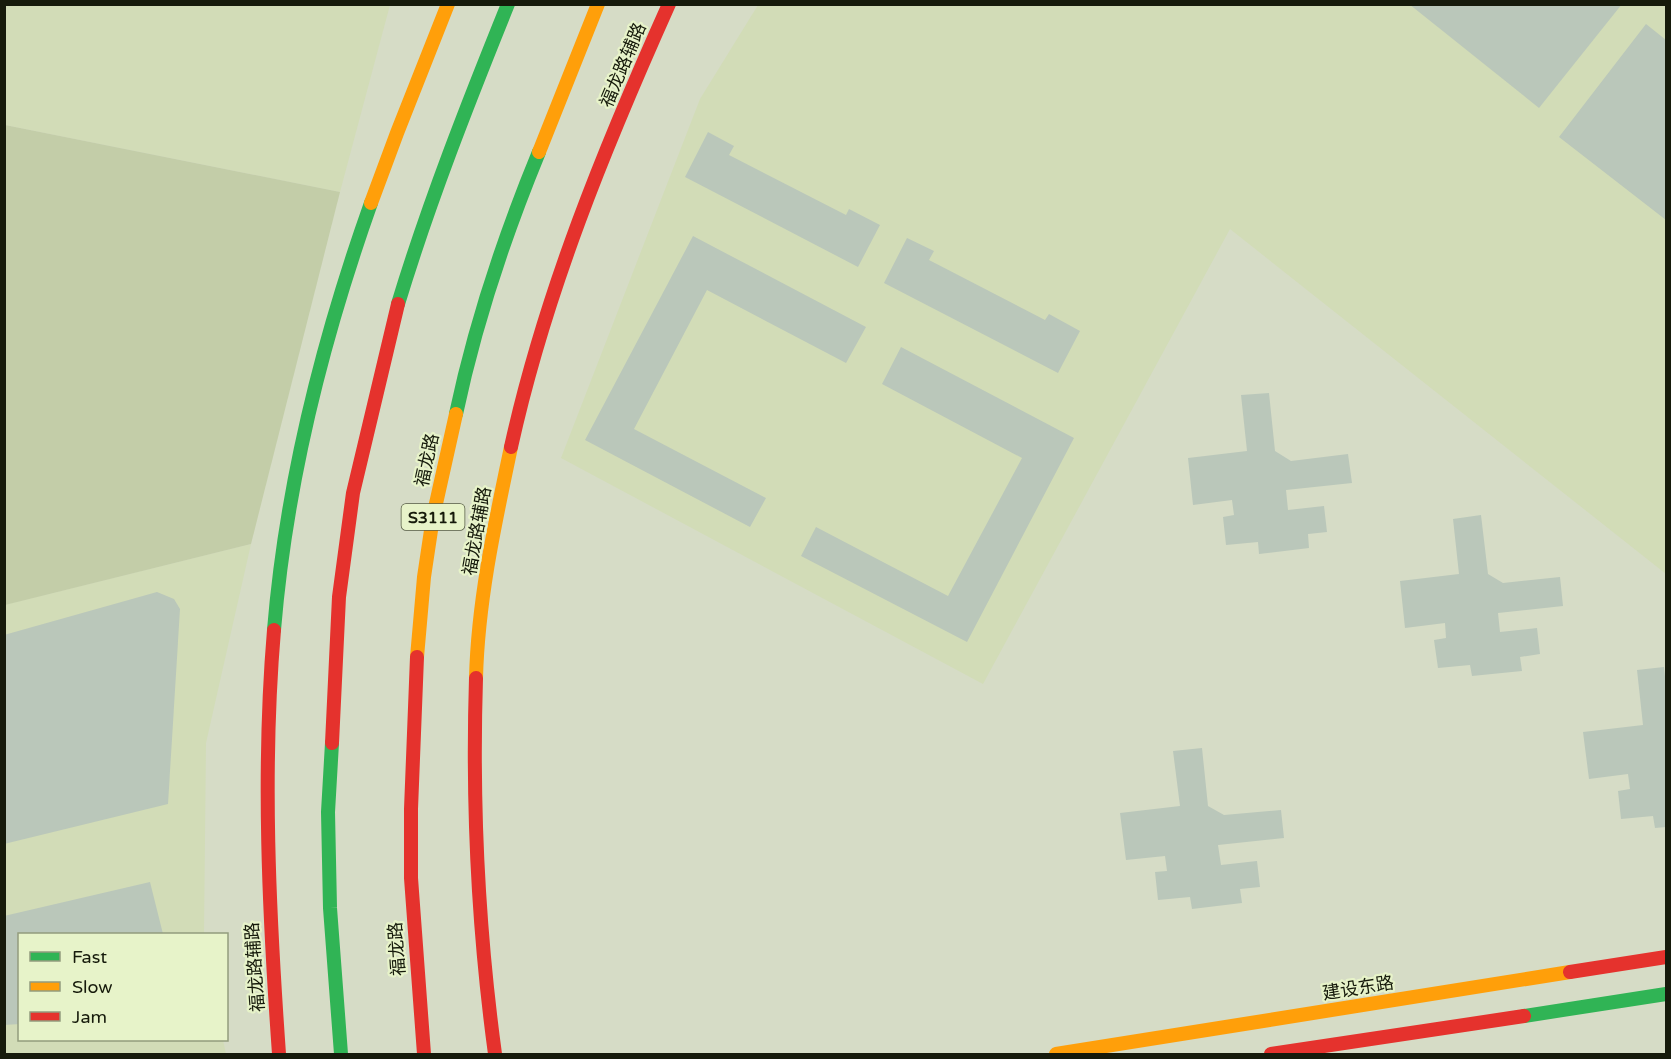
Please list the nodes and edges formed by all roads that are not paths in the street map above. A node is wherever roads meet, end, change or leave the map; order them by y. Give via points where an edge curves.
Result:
1 (448, 4) edge
2 (508, 4) edge
3 (598, 4) edge
4 (669, 4) edge
5 (1666, 957) edge
6 (1666, 994) edge
7 (279, 1054) edge
8 (341, 1054) edge
9 (424, 1054) edge
10 (495, 1054) edge
11 (1056, 1054) edge
12 (1271, 1054) edge

1 - 7 main road, 福龙路辅路 via 380,176 320,368 285,537 274,623 267,816
2 - 8 main road via 420,232 395,313 353,493 339,597 328,812 330,908
3 - 9 main road, 福龙路 / S3111 via 486,296 432,527 417,655 411,798 411,878
4 - 10 main road, 福龙路辅路 via 574,230 547,309 527,377 490,553 478,637 473,748 476,871
5 - 11 main road, 建设东路
6 - 12 main road

